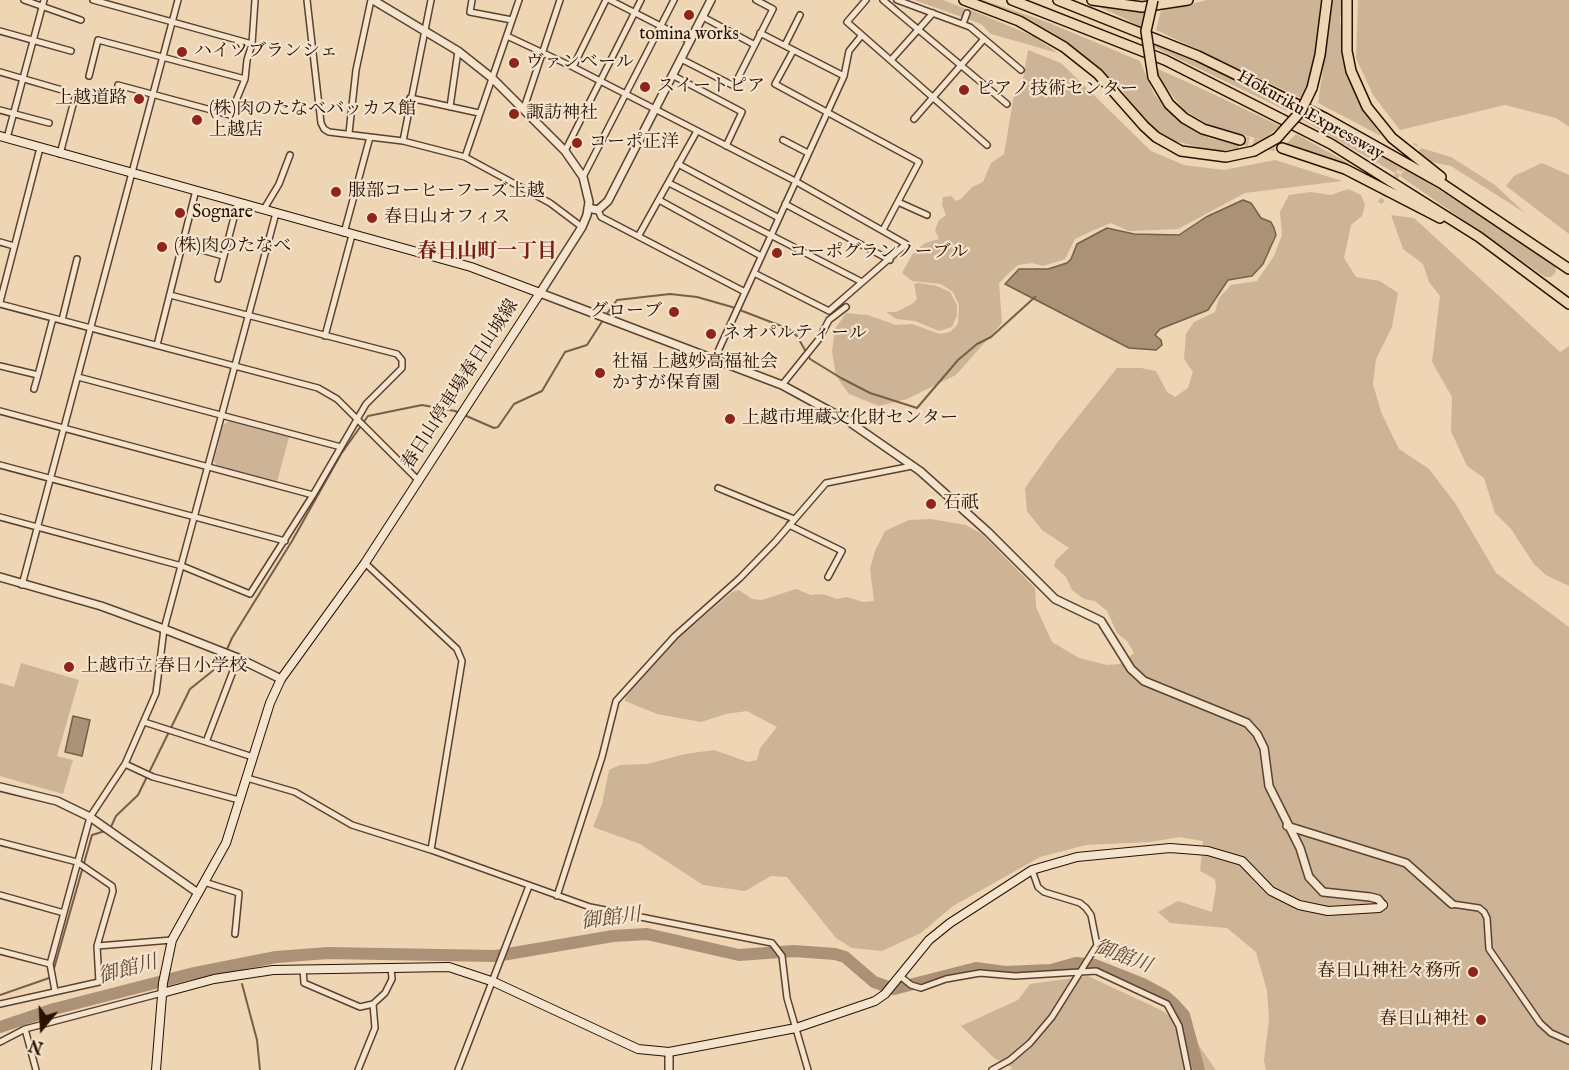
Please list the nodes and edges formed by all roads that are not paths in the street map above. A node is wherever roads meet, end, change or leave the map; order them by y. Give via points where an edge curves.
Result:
1 (24, 0) edge
2 (93, 0) edge
3 (178, 0) edge
4 (253, 0) edge
5 (307, 0) edge
6 (372, 0) edge
7 (431, 0) edge
8 (472, 0) edge
9 (519, 0) edge
10 (560, 0) edge
11 (608, 0) edge
12 (641, 0) edge
13 (674, 0) edge
14 (711, 0) edge
15 (756, 0) edge
16 (866, 0) edge
17 (883, 0) edge
18 (897, 0) edge
19 (964, 0) edge
20 (1012, 0) edge
21 (1058, 0) edge
22 (1092, 0) edge
23 (1154, 0) edge
24 (1188, 0) edge
25 (1327, 0) edge
26 (1347, 0) edge
27 (43, 2) edge
28 (108, 2) edge
29 (635, 12) junction
30 (933, 13) junction
31 (967, 13) dead end
32 (800, 15) dead end
33 (703, 17) junction
34 (81, 20) dead end
35 (512, 20) junction
36 (172, 22) junction
37 (963, 24) junction
38 (660, 26) junction
39 (918, 30) junction
40 (0, 32) edge
41 (425, 32) junction
42 (760, 33) junction
43 (862, 35) junction
44 (507, 36) junction
45 (984, 39) junction
46 (33, 40) junction
47 (690, 41) junction
48 (252, 44) junction
49 (753, 44) junction
50 (785, 45) junction
51 (71, 51) dead end
52 (458, 51) junction
53 (793, 51) junction
54 (543, 52) junction
55 (163, 56) junction
56 (681, 59) junction
57 (891, 60) junction
58 (961, 66) junction
59 (573, 67) junction
60 (1021, 70) dead end
61 (0, 72) edge
62 (89, 75) dead end
63 (672, 75) junction
64 (844, 76) junction
65 (23, 78) junction
66 (492, 78) junction
67 (245, 79) junction
68 (599, 81) junction
69 (118, 85) dead end
70 (62, 90) dead end
71 (626, 94) junction
72 (153, 95) junction
73 (934, 96) junction
74 (75, 97) dead end
75 (410, 98) junction
76 (1007, 104) dead end
77 (450, 107) junction
78 (524, 108) junction
79 (655, 109) junction
80 (0, 110) edge
81 (827, 110) junction
82 (14, 113) junction
83 (479, 113) junction
84 (914, 119) dead end
85 (49, 123) dead end
86 (697, 131) junction
87 (349, 133) junction
88 (3, 137) edge
89 (370, 137) junction
90 (783, 140) dead end
91 (1240, 140) tunnel mouth
92 (404, 141) junction
93 (987, 145) dead end
94 (726, 146) junction
95 (40, 148) junction
96 (1282, 148) tunnel mouth
97 (565, 151) junction
98 (808, 153) junction
99 (60, 154) junction
100 (290, 155) dead end
101 (465, 157) junction
102 (678, 164) junction
103 (133, 173) junction
104 (583, 177) junction
105 (795, 181) junction
106 (669, 183) junction
107 (196, 190) junction
108 (659, 200) junction
109 (238, 202) junction
110 (898, 202) junction
111 (785, 204) junction
112 (588, 208) junction
113 (264, 209) junction
114 (598, 210) junction
115 (276, 213) junction
116 (927, 215) dead end
117 (779, 218) junction
118 (582, 227) junction
119 (883, 230) junction
120 (348, 234) junction
121 (639, 235) junction
122 (771, 236) junction
123 (0, 242) edge
124 (183, 245) junction
125 (14, 246) junction
126 (223, 256) junction
127 (761, 256) junction
128 (77, 259) dead end
129 (890, 260) junction
130 (1569, 267) edge
131 (1526, 271) junction
132 (754, 273) junction
133 (218, 279) dead end
134 (3, 281) edge
135 (862, 282) junction
136 (745, 292) junction
137 (540, 293) junction
138 (170, 295) junction
139 (0, 303) edge
140 (1569, 304) edge
141 (846, 307) dead end
142 (247, 316) junction
143 (53, 318) junction
144 (62, 320) junction
145 (91, 328) junction
146 (325, 336) junction
147 (157, 345) junction
148 (714, 360) junction
149 (0, 366) edge
150 (234, 366) junction
151 (38, 375) junction
152 (78, 377) junction
153 (782, 385) junction
154 (34, 389) dead end
155 (0, 411) edge
156 (222, 415) junction
157 (357, 418) junction
158 (64, 428) junction
159 (341, 447) junction
160 (0, 465) edge
161 (912, 466) junction
162 (208, 467) junction
163 (51, 479) junction
164 (417, 479) junction
165 (718, 488) dead end
166 (313, 495) junction
167 (0, 517) edge
168 (195, 517) junction
169 (794, 519) junction
170 (789, 525) junction
171 (38, 527) junction
172 (285, 541) junction
173 (365, 563) junction
174 (182, 566) junction
175 (0, 577) edge
176 (828, 577) dead end
177 (22, 585) junction
178 (164, 629) junction
179 (238, 658) junction
180 (280, 679) junction
181 (144, 722) junction
182 (206, 742) junction
183 (253, 757) junction
184 (125, 764) junction
185 (247, 778) junction
186 (0, 787) edge
187 (239, 800) junction
188 (90, 817) junction
189 (1287, 826) junction
190 (0, 842) edge
191 (431, 850) junction
192 (77, 862) junction
193 (1032, 870) junction
194 (204, 882) junction
195 (529, 886) junction
196 (198, 893) junction
197 (0, 895) edge
198 (557, 896) junction
199 (1452, 904) joint
200 (1383, 905) joint
201 (64, 913) junction
202 (235, 934) dead end
203 (172, 940) junction
204 (97, 946) junction
205 (0, 951) edge
206 (50, 964) junction
207 (392, 967) junction
208 (303, 969) junction
209 (1083, 970) junction
210 (900, 976) junction
211 (494, 982) junction
212 (55, 991) junction
213 (162, 993) junction
214 (0, 1004) edge
215 (373, 1004) junction
216 (796, 1028) junction
217 (26, 1029) junction
218 (1569, 1041) edge
219 (0, 1042) edge
220 (669, 1052) junction
221 (36, 1070) edge
222 (156, 1070) edge
223 (358, 1070) edge
224 (458, 1070) edge
225 (669, 1070) edge
226 (808, 1070) edge
227 (992, 1070) edge
228 (1188, 1070) edge

1 - 27 street
2 - 28 street
3 - 36 street
4 - 48 street
5 - 87 street via 321,123 329,132
6 - 41 street
6 - 87 street via 356,70
7 - 41 street
8 - 35 street via 470,12
9 - 35 street
10 - 54 street
11 - 29 street
11 - 59 street
12 - 29 street
13 - 38 street
14 - 33 street
15 - 42 street via 773,9
16 - 43 street via 847,22
17 - 39 street
18 - 30 street
19 - 25 highway, bridge via 1019,21 1064,47 1098,74 1156,137 1182,151 1226,157 1254,151 1277,138 1301,111 1312,88 1320,55
20 - 131 highway, Hokuriku Expressway via 1165,60 1276,114 1428,203
21 - 130 highway, Hokuriku Expressway via 1198,56 1325,118 1451,189
22 - 24 highway via 1142,7
23 - 91 highway, bridge via 1146,31 1148,62 1169,104 1203,129
26 - 130 highway via 1345,31 1351,71 1379,124 1426,166
27 - 34 street
27 - 46 street
28 - 36 street
29 - 38 street
29 - 68 street
30 - 37 street
30 - 39 street
31 - 37 street
32 - 50 street
33 - 47 street
33 - 49 street
35 - 44 street
36 - 48 street
36 - 55 street
37 - 45 street
38 - 47 street
38 - 71 street
39 - 57 street
39 - 58 street
40 - 46 street
41 - 52 street
41 - 75 street
42 - 49 street
42 - 50 street
43 - 57 street
43 - 64 street via 849,51
44 - 54 street
44 - 66 street
45 - 58 street
45 - 60 street
46 - 51 street
46 - 65 street
47 - 56 street
48 - 67 street
49 - 56 street via 734,86
50 - 53 street
52 - 66 street
52 - 77 street
53 - 64 street
53 - 81 street via 775,84
54 - 59 street
54 - 78 street
55 - 62 street via 98,40
55 - 67 street
55 - 72 street
56 - 63 street
57 - 73 street
58 - 73 street
58 - 76 street
59 - 68 street
61 - 65 street
63 - 79 street
63 - 94 street via 742,112
64 - 81 street
65 - 70 street
65 - 82 street
66 - 78 street
66 - 83 street
67 - 72 street via 230,115
68 - 71 street
68 - 97 street
69 - 72 street
71 - 79 street
71 - 104 street
72 - 103 street
73 - 84 street
73 - 93 street
74 - 99 street
75 - 77 street
75 - 92 street
77 - 83 street
78 - 97 street
79 - 86 street
79 - 114 street via 608,201
80 - 82 street
81 - 98 street
81 - 110 street via 919,162
82 - 85 street
82 - 88 street
83 - 101 street
86 - 94 street
86 - 102 street
87 - 89 street
88 - 95 main road, 春日山停車場春日山城線
89 - 92 street
89 - 120 street
90 - 98 street
92 - 101 street
94 - 105 street
95 - 99 main road, 春日山停車場春日山城線
95 - 125 street
96 - 131 highway via 1373,181
97 - 104 street
98 - 105 street
99 - 103 main road, 春日山停車場春日山城線
100 - 113 street
101 - 118 street via 550,203
102 - 106 street
102 - 117 street
103 - 107 main road, 春日山停車場春日山城線
103 - 145 street
104 - 112 street
105 - 111 street
105 - 119 street
106 - 108 street
106 - 122 street
107 - 109 main road, 春日山停車場春日山城線
107 - 124 street
108 - 121 street
108 - 127 street
109 - 113 main road, 春日山停車場春日山城線
109 - 126 street
110 - 116 street
110 - 119 street
111 - 117 street
111 - 129 street
112 - 114 street
112 - 118 street
113 - 115 main road, 春日山停車場春日山城線
114 - 121 street via 601,217
115 - 120 main road, 春日山停車場春日山城線
115 - 142 street
117 - 122 street
118 - 137 street
119 - 129 street via 906,244
120 - 137 main road, 春日山停車場春日山城線 via 471,267
120 - 146 street
121 - 136 street
122 - 127 street
122 - 135 street
123 - 125 street
124 - 126 street
124 - 138 street
125 - 134 street
126 - 133 street
127 - 132 street
128 - 144 street
129 - 135 street
131 - 140 highway, Hokuriku Expressway
132 - 135 street via 829,310
132 - 136 street
134 - 139 street
136 - 148 street
137 - 148 street
137 - 164 main road, 春日山停車場春日山城線
138 - 142 street
138 - 147 street
139 - 143 street
141 - 153 street via 829,321
142 - 146 street
142 - 150 street
143 - 144 street
143 - 151 street
144 - 145 street
145 - 147 street
145 - 152 street
146 - 157 street via 397,354 402,360 402,368
147 - 150 street
148 - 153 street
149 - 151 street
150 - 156 street
150 - 157 street via 318,387
151 - 154 street
152 - 156 street
152 - 158 street
153 - 161 street via 848,421
155 - 158 street
156 - 159 street
156 - 162 street
157 - 159 street
157 - 164 street
158 - 162 street
158 - 163 street
159 - 166 street
160 - 163 street
161 - 169 street via 826,483
161 - 189 street via 937,484 1056,599 1101,621 1131,669 1144,681 1247,723 1264,748 1269,786
162 - 166 street
162 - 168 street
163 - 168 street
163 - 171 street
164 - 173 main road, 春日山停車場春日山城線
165 - 169 street
166 - 172 street
167 - 171 street
168 - 172 street
168 - 174 street
169 - 170 street
170 - 176 street via 842,551
170 - 198 street via 741,578 675,636 616,701
171 - 174 street
171 - 177 street
172 - 174 street via 250,594
173 - 180 main road, 春日山停車場春日山城線
173 - 191 street via 457,649 462,661
174 - 178 street
175 - 177 street
177 - 178 street via 101,606
178 - 179 street
178 - 181 street via 156,693
179 - 180 street
179 - 182 street
180 - 183 main road, 春日山停車場春日山城線
181 - 182 street
181 - 184 street
182 - 183 street
183 - 185 main road, 春日山停車場春日山城線
184 - 187 street via 153,777
184 - 188 street
185 - 187 main road, 春日山停車場春日山城線
185 - 191 street via 295,792 352,825
186 - 188 street via 57,801
187 - 194 main road, 春日山停車場春日山城線 via 226,843
188 - 192 street
188 - 196 street
189 - 199 street via 1406,863
189 - 200 street via 1316,886 1331,894 1374,898
190 - 192 street
191 - 195 street
192 - 201 street
192 - 204 street via 112,885
193 - 200 main road via 1077,858 1130,851 1208,851 1242,861 1271,891 1299,905 1328,911
193 - 209 street via 1044,892 1080,903 1091,915 1097,945
193 - 210 main road via 929,940
194 - 196 main road, 春日山停車場春日山城線
194 - 202 street via 239,893
195 - 198 street
195 - 211 street
196 - 203 main road, 春日山停車場春日山城線
197 - 201 street
198 - 216 street via 590,907 764,940 778,947
199 - 218 street via 1484,912 1489,949 1540,1023 1551,1034
201 - 206 street
203 - 204 street
203 - 213 main road, 春日山停車場春日山城線
204 - 212 street via 99,982
205 - 206 street
206 - 212 street
207 - 208 main road
207 - 211 main road via 449,967
207 - 215 street via 390,986
208 - 213 main road via 245,973
208 - 215 street via 304,983 360,1006
209 - 210 street via 1015,976 980,973 921,988
209 - 227 street via 1030,1043
209 - 228 street via 1096,971 1167,1004 1179,1026
210 - 216 main road via 875,1001
211 - 220 main road via 638,1049
211 - 224 street
212 - 214 street
213 - 217 street
213 - 222 main road, 春日山停車場春日山城線
215 - 223 street via 375,1028
216 - 220 main road
216 - 226 street
217 - 219 street
217 - 221 street
220 - 225 street

